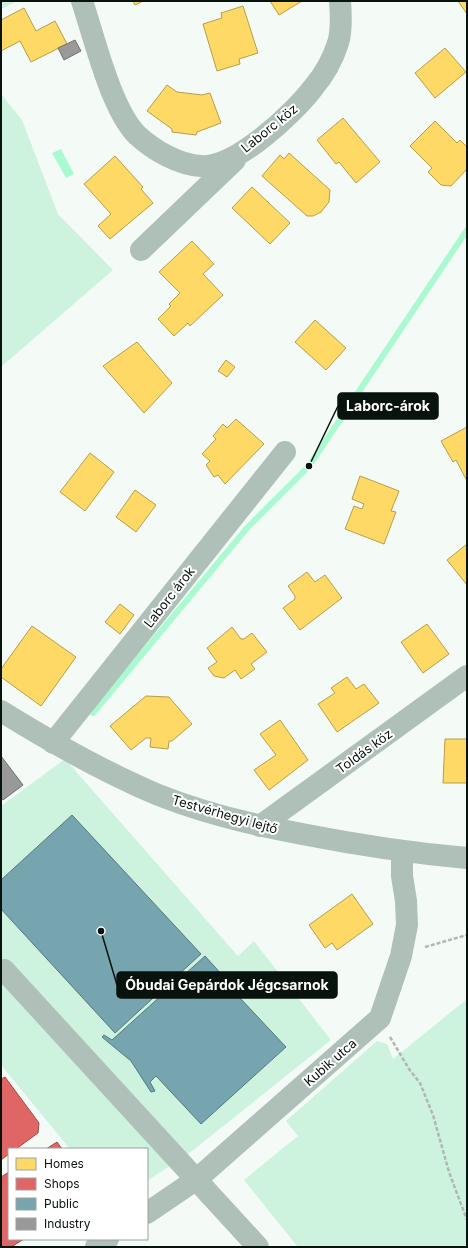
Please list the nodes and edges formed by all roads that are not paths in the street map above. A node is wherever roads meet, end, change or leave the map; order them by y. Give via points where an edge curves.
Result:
1 (82, 1) edge
2 (340, 1) edge
3 (244, 150) junction
4 (141, 250) dead end
5 (285, 452) dead end
6 (467, 676) edge
7 (4, 719) edge
8 (53, 743) junction
9 (260, 826) junction
10 (402, 852) junction
11 (467, 858) edge
12 (4, 970) dead end
13 (197, 1179) junction
14 (148, 1212) edge
15 (106, 1240) edge
16 (96, 1247) edge
17 (258, 1247) edge

1 - 3 street, Laborc köz via 117,104 136,134 165,154 202,166 221,162
2 - 3 street, Laborc köz via 338,42 326,70 294,110 258,142
3 - 4 street
5 - 8 street, Laborc árok
6 - 9 street, Toldás köz
7 - 8 street, Testvérhegyi lejtő
8 - 9 street, Testvérhegyi lejtő via 120,778 158,794
9 - 10 street, Testvérhegyi lejtő
10 - 11 street, Testvérhegyi lejtő
10 - 13 street, Kubik utca via 407,925 401,956 380,1018
12 - 13 street
13 - 14 street, Kubik utca
13 - 17 street
15 - 16 street

